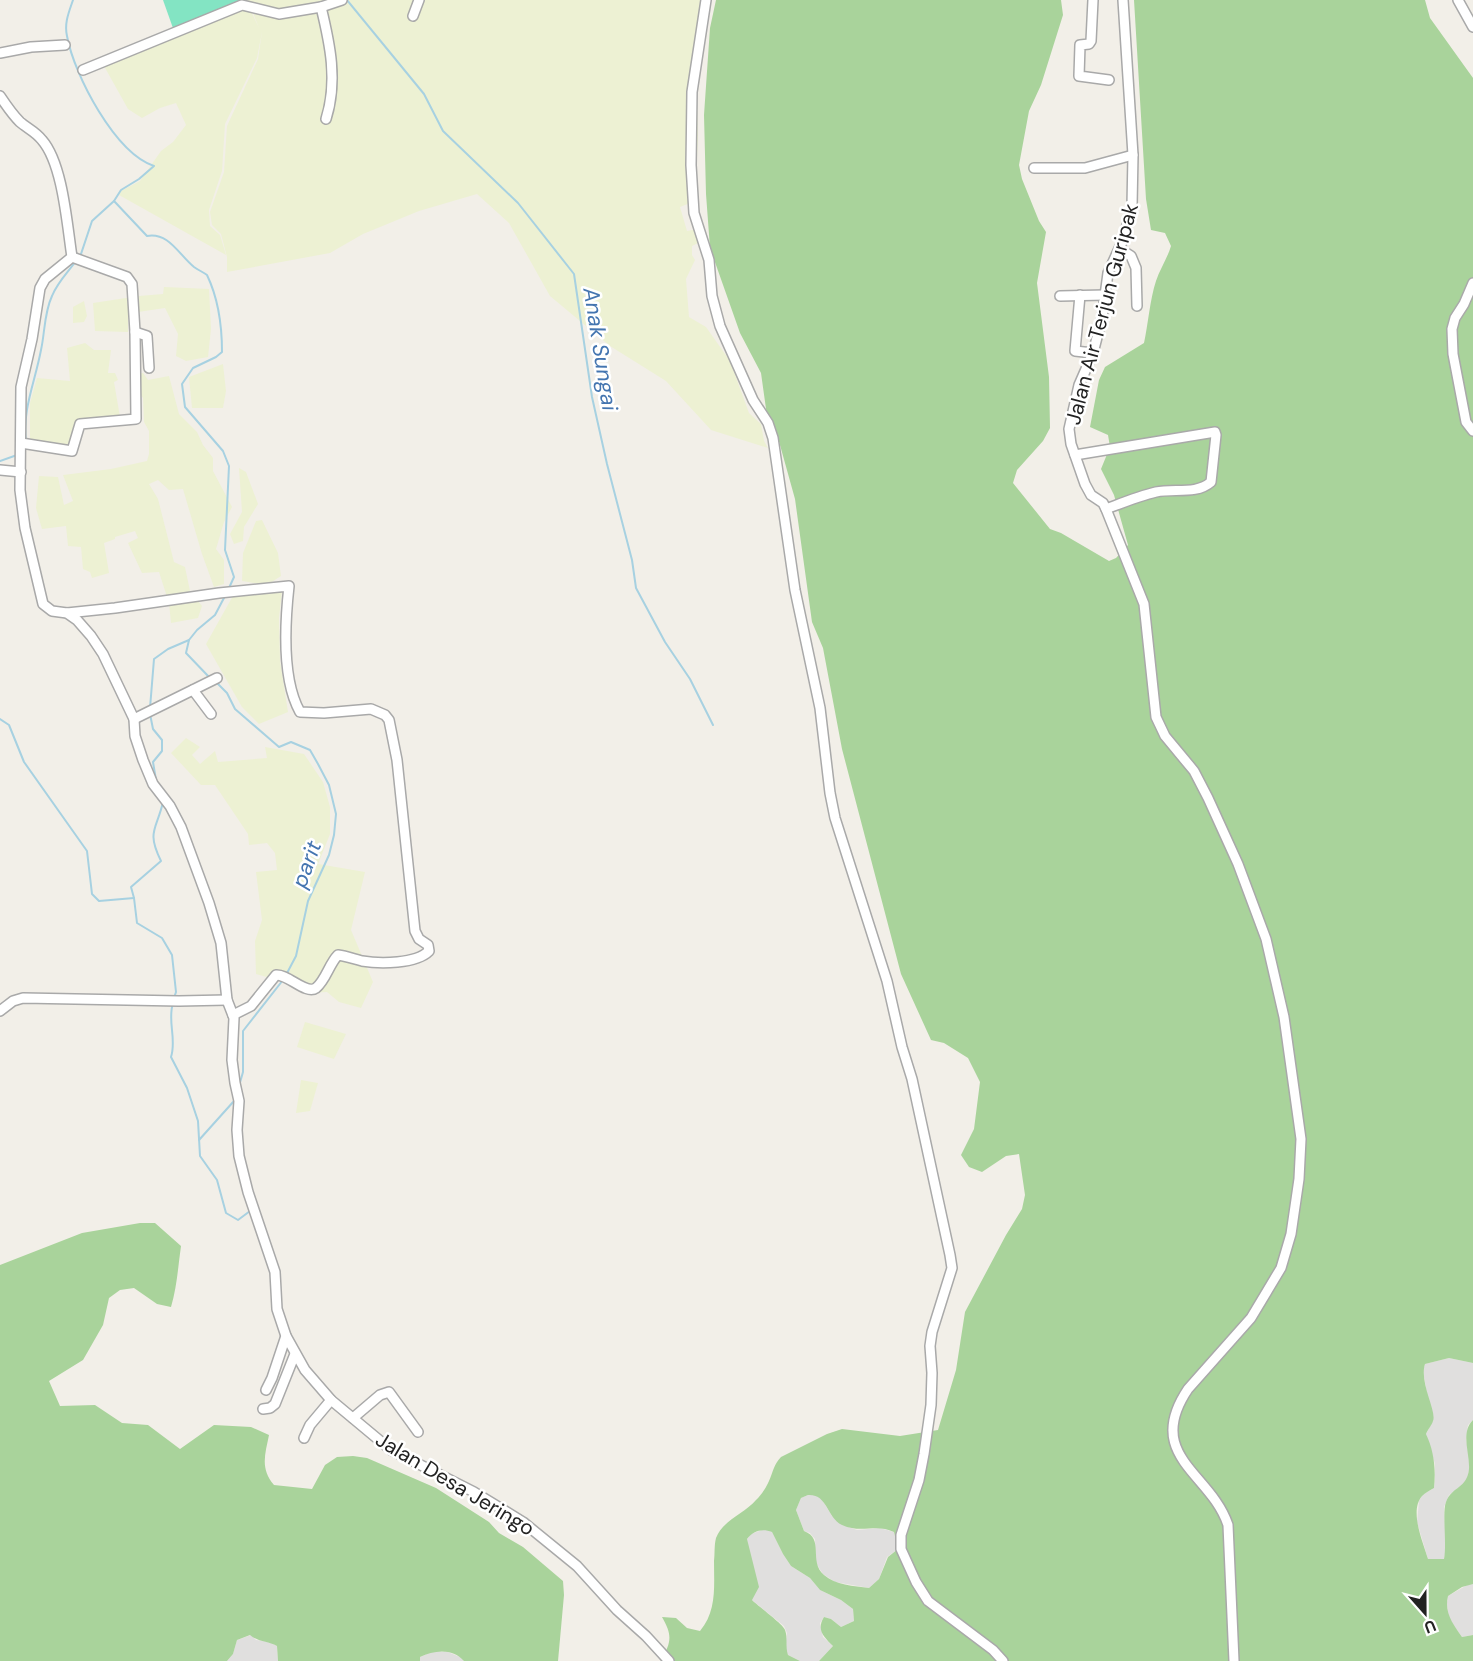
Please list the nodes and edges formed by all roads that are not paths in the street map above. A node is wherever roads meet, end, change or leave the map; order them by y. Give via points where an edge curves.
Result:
1 (342, 0) edge
2 (419, 0) edge
3 (706, 0) edge
4 (1093, 0) edge
5 (1123, 0) edge
6 (1458, 0) edge
7 (321, 7) junction
8 (413, 16) dead end
9 (1473, 27) edge
10 (65, 45) dead end
11 (0, 53) edge
12 (82, 70) dead end
13 (1109, 80) dead end
14 (0, 96) edge
15 (326, 119) dead end
16 (1133, 155) junction
17 (1034, 168) dead end
18 (1120, 249) junction
19 (80, 260) junction
20 (1473, 283) edge
21 (1080, 295) junction
22 (1106, 295) junction
23 (1060, 296) dead end
24 (1137, 306) dead end
25 (135, 332) junction
26 (1094, 354) junction
27 (149, 368) dead end
28 (1473, 431) edge
29 (24, 445) junction
30 (1075, 455) junction
31 (0, 470) edge
32 (21, 472) junction
33 (1106, 509) junction
34 (67, 613) junction
35 (217, 678) dead end
36 (193, 690) junction
37 (211, 714) dead end
38 (134, 719) junction
39 (227, 1000) junction
40 (0, 1011) edge
41 (233, 1015) junction
42 (291, 1345) junction
43 (266, 1390) dead end
44 (331, 1400) junction
45 (263, 1409) dead end
46 (353, 1418) junction
47 (418, 1432) dead end
48 (304, 1438) dead end
49 (669, 1661) edge
50 (1003, 1661) edge
51 (1234, 1661) edge

1 - 7 street
2 - 8 street
3 - 50 street via 692,92 694,213 709,260 712,297 720,326 773,438 835,818 887,981 950,1255 951,1268 930,1346 932,1389 924,1454 901,1549 927,1601
4 - 13 street via 1091,41 1080,45 1079,76
5 - 16 street, Jalan Air Terjun Guripak
6 - 9 street
7 - 12 street via 279,14 243,5
7 - 15 street via 329,33 332,68 333,92
10 - 11 street
14 - 19 street via 49,151
16 - 17 street via 1085,168
16 - 18 street, Jalan Air Terjun Guripak via 1132,206
18 - 22 street, Jalan Air Terjun Guripak via 1108,273
18 - 24 street via 1131,256 1136,268
19 - 25 street via 130,279
19 - 29 street, Jalan Desa Jeringo via 45,279 40,288 21,387
20 - 28 street via 1452,329 1466,422
21 - 22 street
21 - 23 street
21 - 26 street via 1075,351
22 - 26 street, Jalan Air Terjun Guripak
25 - 27 street via 147,336
25 - 29 street via 136,419 80,424 72,451
26 - 30 street, Jalan Air Terjun Guripak via 1079,385 1069,429
29 - 32 street, Jalan Desa Jeringo
30 - 33 street, Jalan Air Terjun Guripak via 1084,484
30 - 33 street via 1215,432 1211,482 1206,486 1153,493
31 - 32 street
32 - 34 street, Jalan Desa Jeringo via 25,528 43,604 52,611
33 - 51 street via 1144,603 1156,717 1208,798 1266,939 1287,1036 1301,1139 1292,1234 1281,1268 1251,1318 1188,1389 1173,1417 1179,1454 1225,1515 1228,1525
34 - 38 street, Jalan Desa Jeringo via 95,641
34 - 41 street via 289,586 288,670 300,712 371,709 389,720 397,760 415,931 429,951 417,958 389,962 338,955 312,989 276,975 251,1006
35 - 36 street
36 - 37 street
36 - 38 street
38 - 39 street, Jalan Desa Jeringo via 137,743 153,784 182,827 209,903 220,943
39 - 40 street via 23,998
39 - 41 street, Jalan Desa Jeringo
41 - 42 street, Jalan Desa Jeringo via 232,1060 239,1101 240,1164 275,1272 277,1309
42 - 43 street
42 - 44 street, Jalan Desa Jeringo
42 - 45 street via 275,1404
44 - 46 street, Jalan Desa Jeringo
44 - 48 street
46 - 47 street via 389,1392
46 - 49 street, Jalan Desa Jeringo via 391,1450 474,1492 537,1534 577,1566

